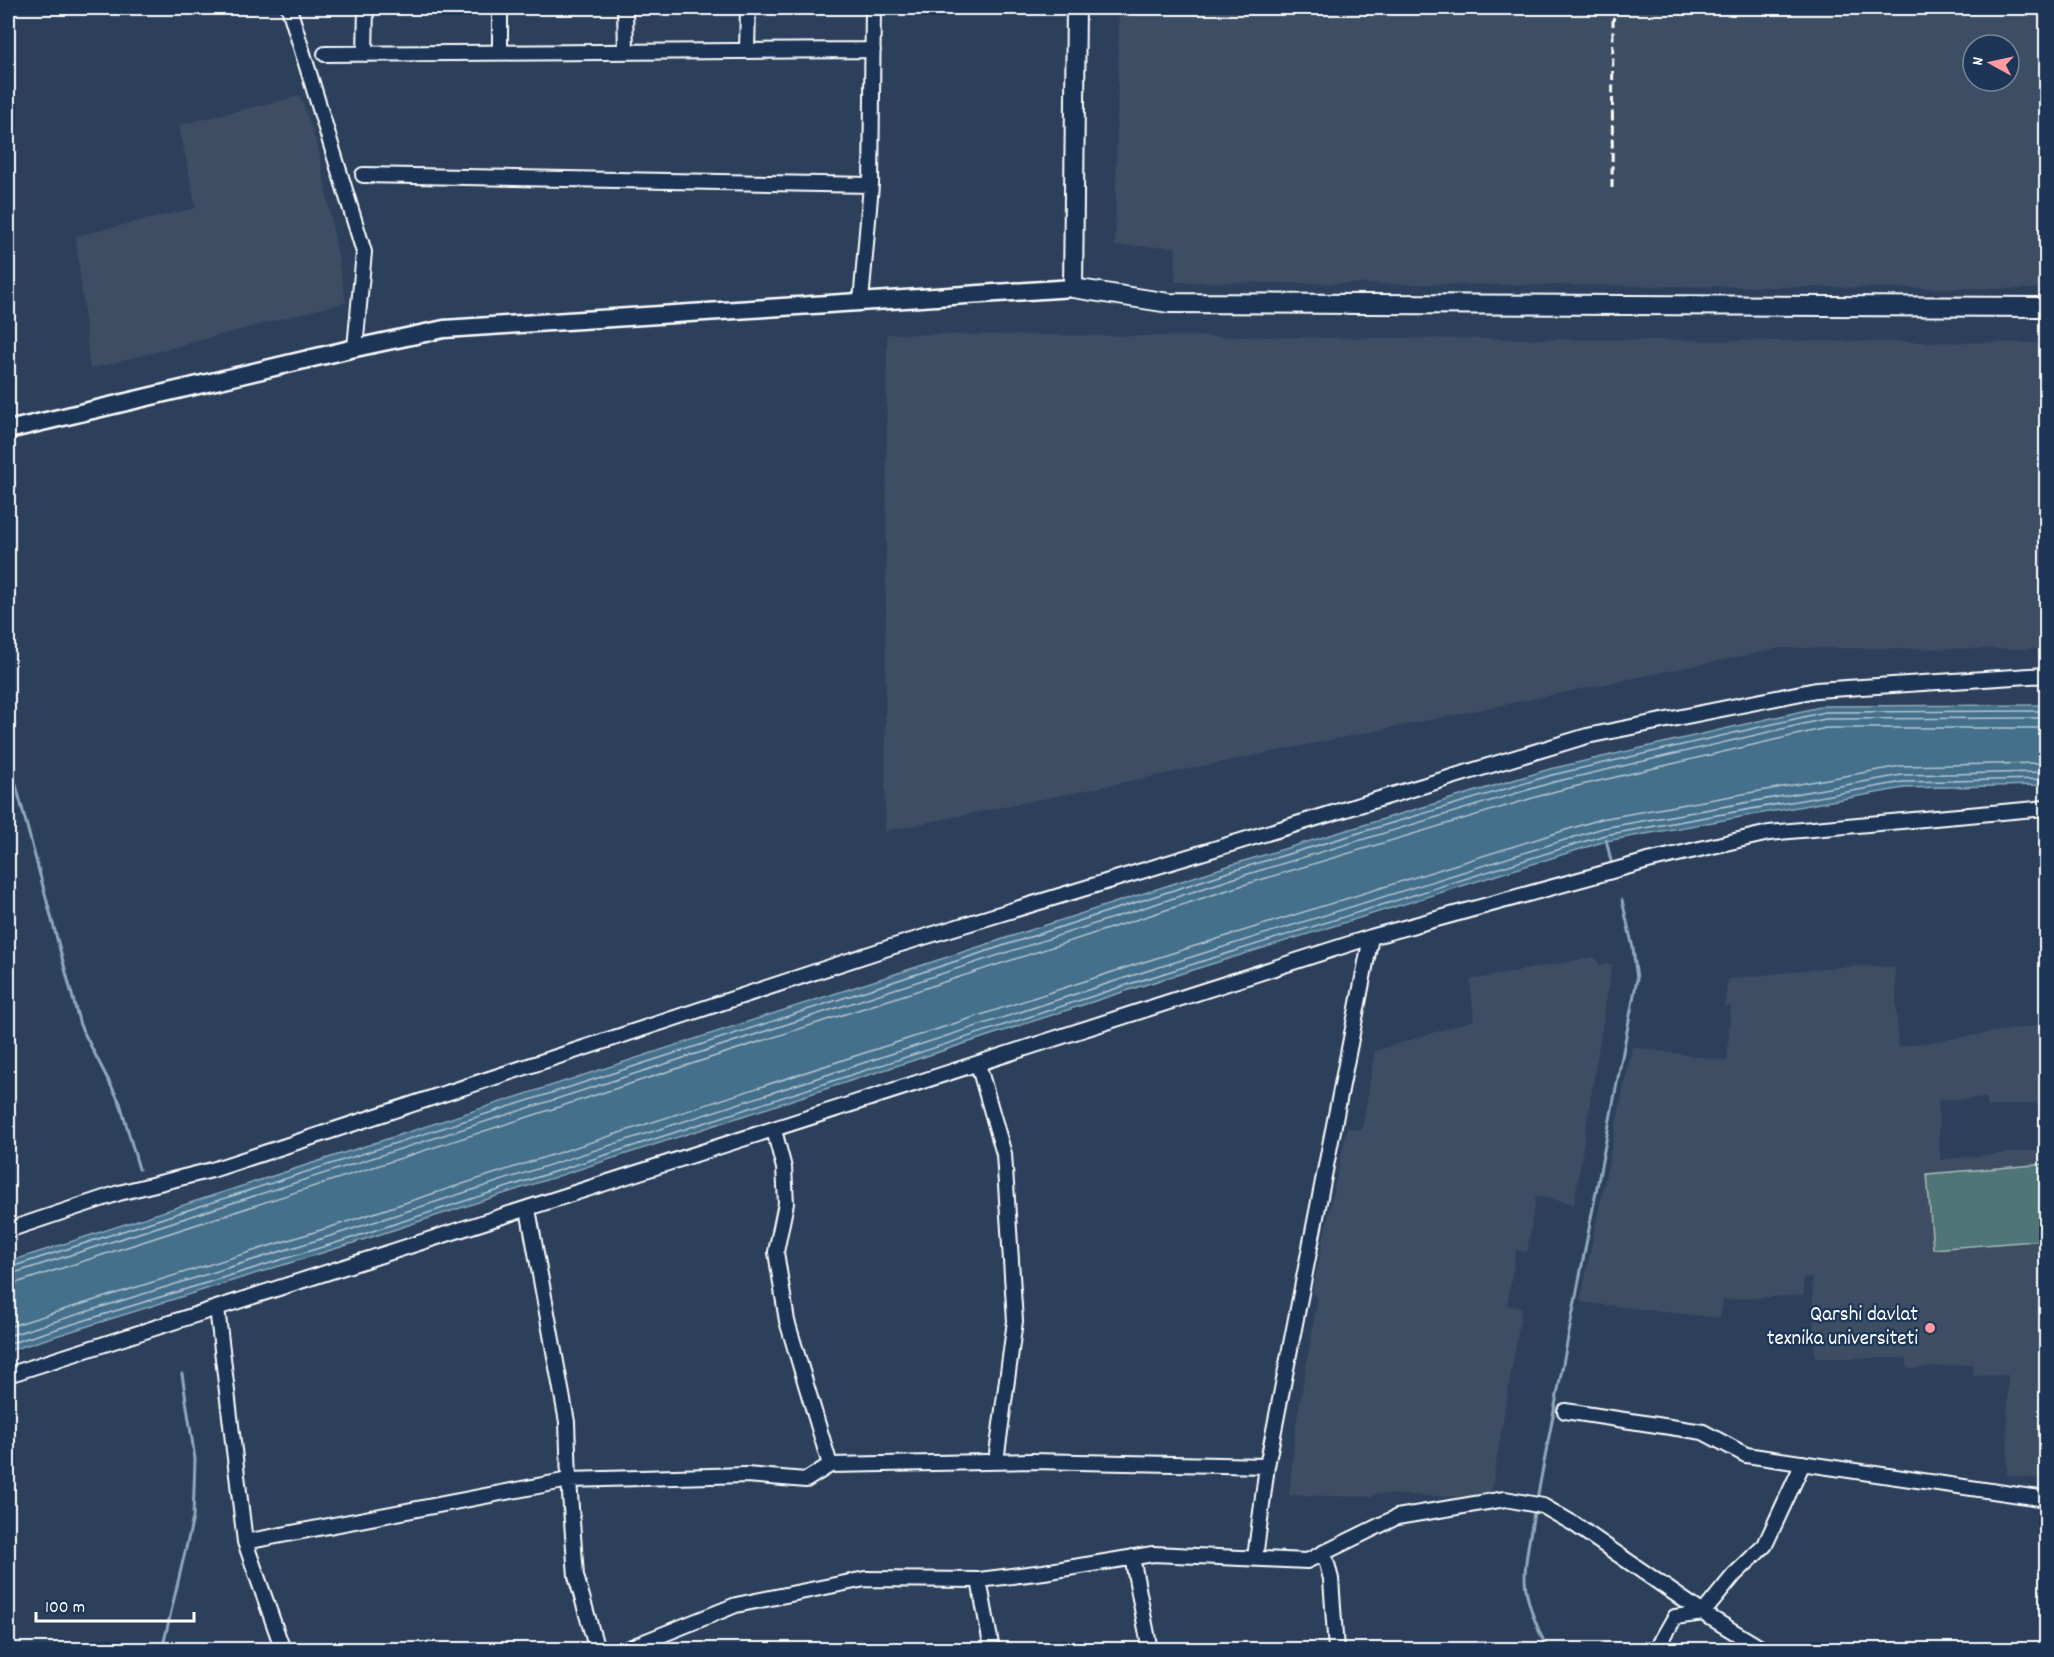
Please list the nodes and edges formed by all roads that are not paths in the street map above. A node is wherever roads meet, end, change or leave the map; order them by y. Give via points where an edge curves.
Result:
1 (289, 8) edge
2 (366, 8) edge
3 (500, 8) edge
4 (625, 8) edge
5 (748, 8) edge
6 (873, 8) edge
7 (1076, 8) edge
8 (873, 50) junction
9 (747, 51) junction
10 (500, 52) junction
11 (626, 52) junction
12 (325, 54) dead end
13 (365, 54) junction
14 (363, 175) dead end
15 (871, 185) junction
16 (1073, 288) junction
17 (861, 302) junction
18 (2046, 308) edge
19 (355, 348) junction
20 (8, 430) edge
21 (2046, 675) edge
22 (2046, 808) edge
23 (1371, 937) junction
24 (978, 1064) junction
25 (774, 1130) junction
26 (528, 1209) junction
27 (8, 1230) edge
28 (217, 1308) junction
29 (8, 1375) edge
30 (1565, 1411) dead end
31 (996, 1461) junction
32 (1803, 1463) junction
33 (830, 1465) junction
34 (1267, 1466) junction
35 (569, 1480) junction
36 (2046, 1499) edge
37 (245, 1542) junction
38 (1324, 1552) junction
39 (1132, 1557) junction
40 (1255, 1558) junction
41 (979, 1580) junction
42 (1703, 1612) junction
43 (283, 1650) edge
44 (597, 1650) edge
45 (624, 1650) edge
46 (992, 1650) edge
47 (1150, 1650) edge
48 (1336, 1650) edge
49 (1656, 1650) edge
50 (1764, 1650) edge

1 - 19 street via 364,252
2 - 13 street
3 - 10 street
4 - 11 street
5 - 9 street
6 - 8 street
7 - 16 main road
8 - 9 street
8 - 15 street
9 - 11 street
10 - 11 street
10 - 13 street
12 - 13 street
14 - 15 street
15 - 17 street
16 - 17 street
16 - 18 main road via 1169,303
17 - 19 street via 444,329
19 - 20 street
21 - 27 street via 1816,690 1587,736 891,947 223,1166 119,1193
22 - 23 street via 1769,833 1648,861
23 - 24 street
23 - 34 street
24 - 25 street
24 - 31 street via 1004,1154 1015,1321
25 - 26 street
25 - 33 street via 784,1168 786,1203 776,1252 787,1321
26 - 28 street
26 - 35 street via 567,1422
28 - 29 street
28 - 37 street
30 - 32 street via 1703,1432 1746,1455
31 - 33 street
31 - 34 street
32 - 36 street
32 - 42 street via 1765,1545
33 - 35 street via 806,1480 746,1475
34 - 40 street
35 - 37 street
35 - 44 street via 576,1576
37 - 43 street
38 - 40 street via 1307,1561
38 - 42 street via 1397,1517 1505,1499 1543,1506
38 - 48 street
39 - 40 street via 1153,1554
39 - 41 street
39 - 47 street
41 - 45 street via 865,1579 736,1605
41 - 46 street
42 - 49 street via 1675,1617
42 - 50 street

